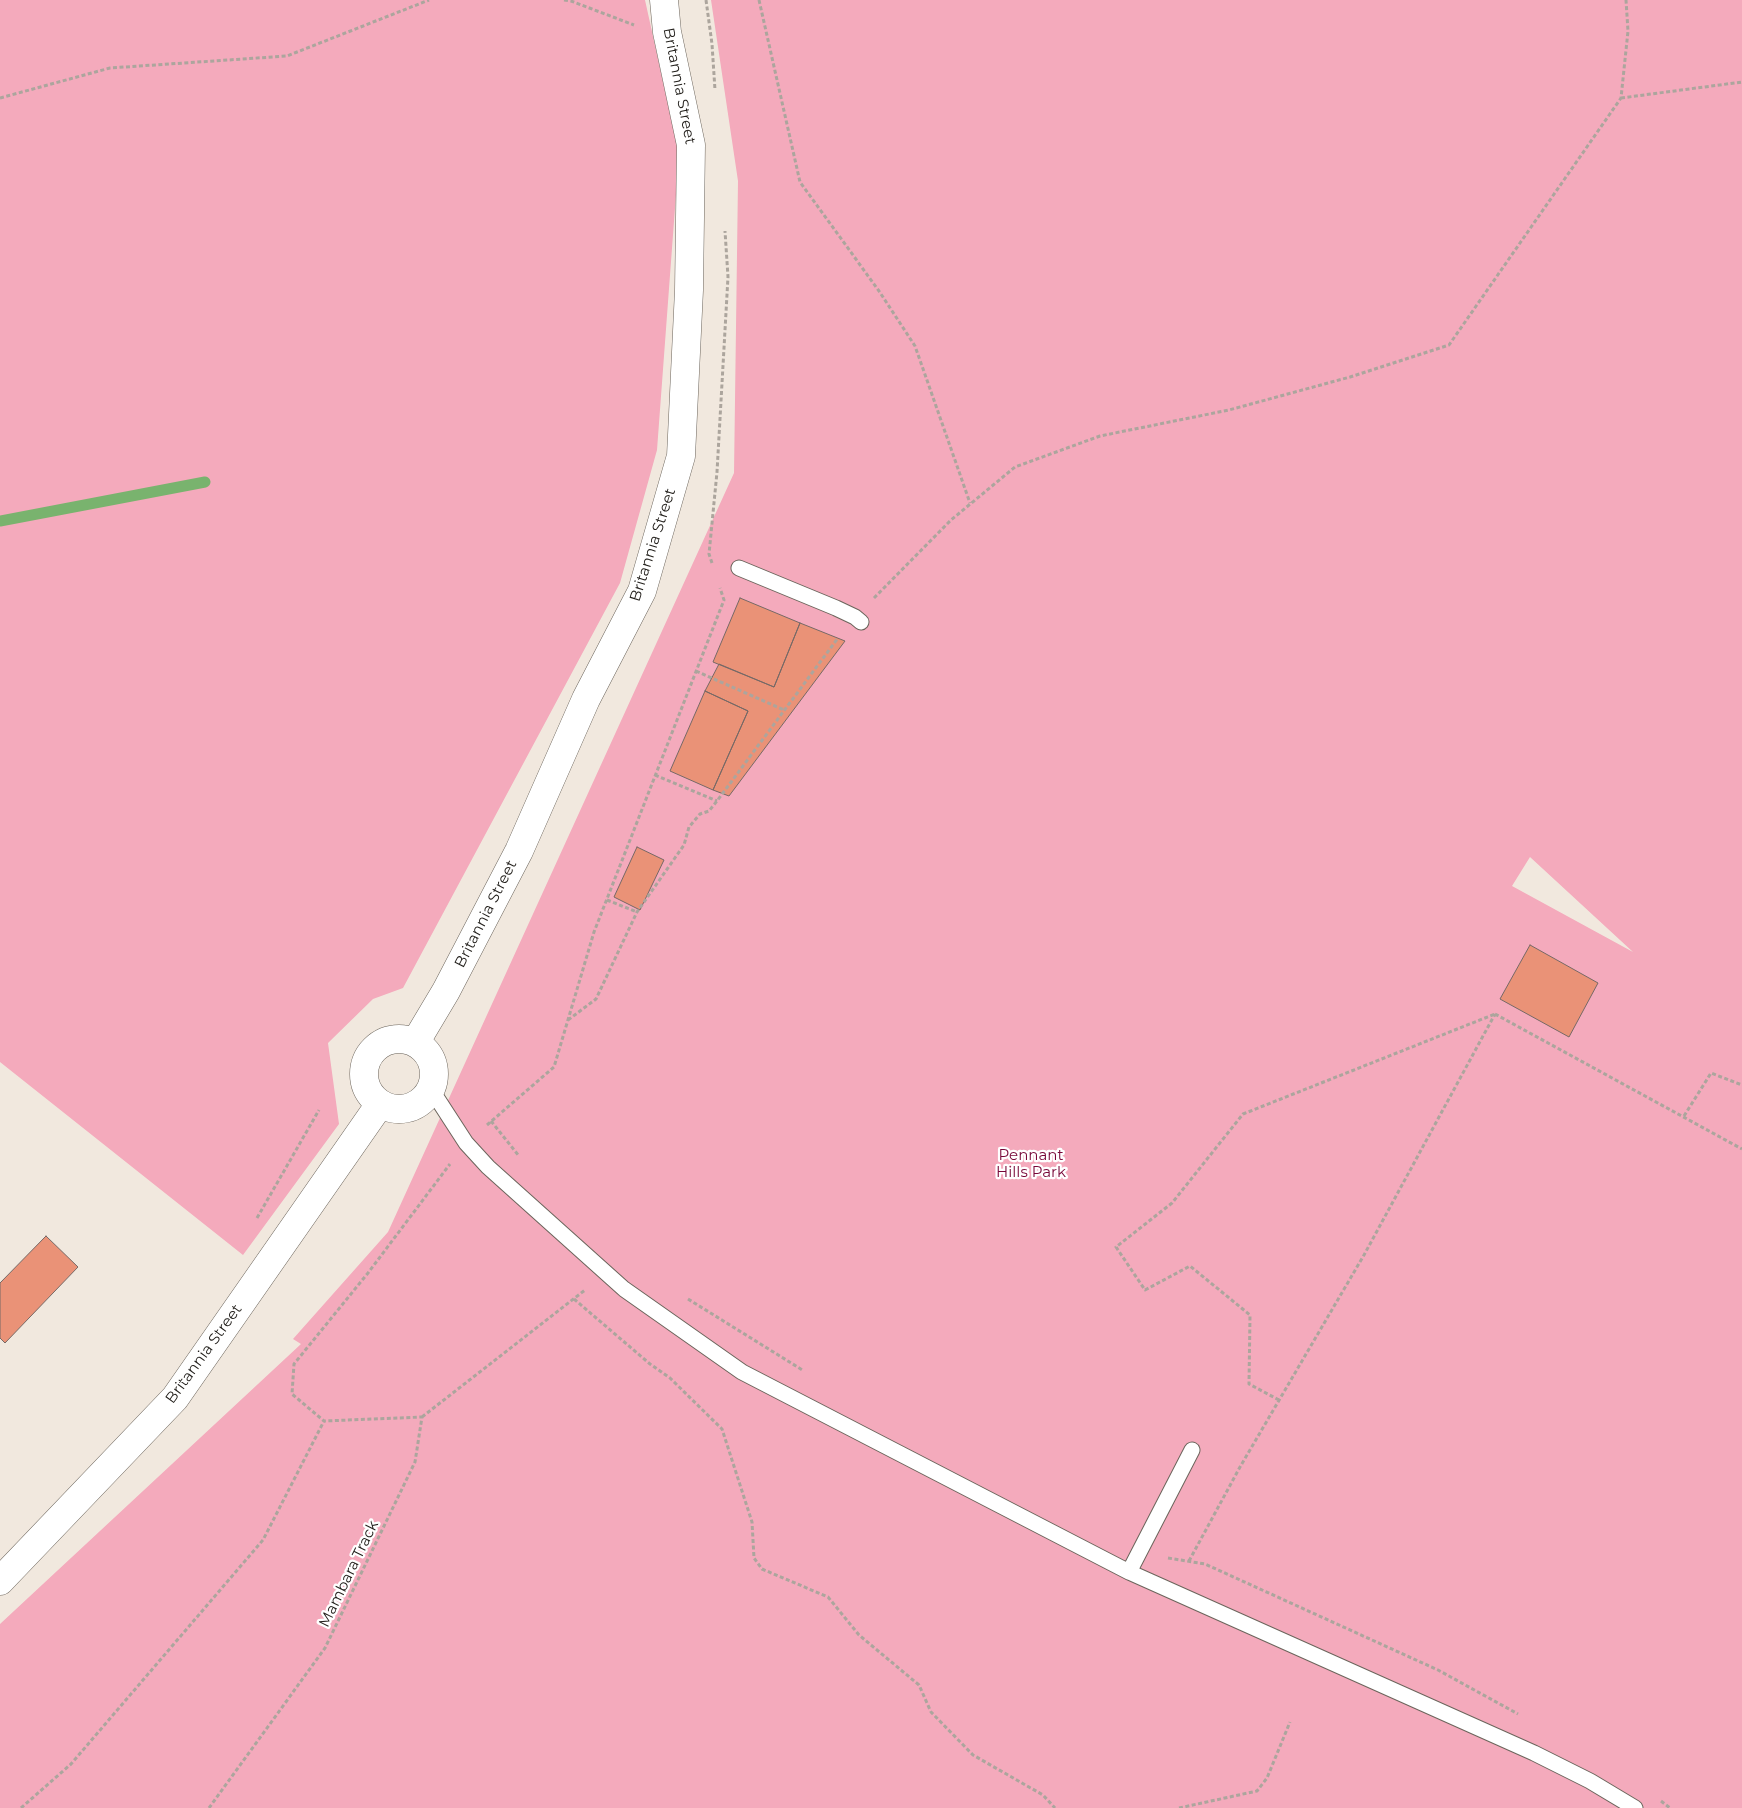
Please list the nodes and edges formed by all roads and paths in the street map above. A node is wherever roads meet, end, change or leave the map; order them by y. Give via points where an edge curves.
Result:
1 (429, 0) edge
2 (564, 0) edge
3 (664, 0) edge
4 (759, 0) edge
5 (1626, 0) edge
6 (640, 28) dead end
7 (1742, 82) edge
8 (0, 98) edge
9 (1621, 98) junction
10 (970, 503) junction
11 (739, 568) dead end
12 (858, 619) junction
13 (696, 671) dead end
14 (784, 710) junction
15 (655, 775) dead end
16 (717, 801) junction
17 (607, 900) dead end
18 (637, 912) junction
19 (1495, 1014) junction
20 (568, 1020) dead end
21 (416, 1043) junction
22 (1742, 1085) edge
23 (431, 1089) junction
24 (380, 1104) junction
25 (319, 1110) dead end
26 (1684, 1116) junction
27 (491, 1121) dead end
28 (466, 1143) junction
29 (1742, 1149) edge
30 (522, 1160) dead end
31 (255, 1222) dead end
32 (607, 1274) junction
33 (684, 1296) dead end
34 (574, 1299) junction
35 (810, 1375) dead end
36 (1279, 1400) junction
37 (422, 1417) junction
38 (324, 1421) junction
39 (1192, 1450) dead end
40 (1141, 1548) junction
41 (1189, 1561) junction
42 (1129, 1572) junction
43 (0, 1581) edge
44 (1526, 1718) dead end
45 (1290, 1722) dead end
46 (1658, 1799) dead end
47 (21, 1808) edge
48 (209, 1808) edge
49 (1055, 1808) edge
50 (1179, 1808) edge
51 (1635, 1808) edge
52 (1670, 1808) edge

1 - 8 path via 286,56 110,68
2 - 6 path
3 - 21 street, Britannia Street via 667,32 691,145 689,290 681,456 642,591 586,699 519,851
4 - 10 path via 800,182 915,346
5 - 9 path via 1628,31
7 - 9 path
9 - 10 path via 1449,345 1350,377 1229,410 1100,436 1015,467
10 - 12 path
11 - 12 lane
12 - 14 path
13 - 14 path
14 - 16 path
15 - 16 path
16 - 18 path via 690,827 684,845
17 - 18 path
18 - 20 path via 596,999
19 - 26 path
19 - 36 path via 1364,1256
19 - 36 path via 1243,1114 1172,1203 1116,1247 1145,1290 1190,1266 1250,1316 1249,1384
21 - 23 street via 432,1063 434,1080
21 - 24 street via 389,1041 368,1056 364,1083
22 - 26 path via 1711,1072
23 - 24 street via 425,1099 409,1108 391,1109
23 - 28 lane
24 - 43 street, Britannia Street via 175,1398
25 - 31 path
26 - 29 path
27 - 30 path
28 - 32 lane via 488,1167
28 - 38 path via 368,1273 294,1364 292,1394
32 - 34 path
32 - 42 lane via 742,1372
33 - 35 path
34 - 37 path
34 - 49 path via 670,1378 722,1429 752,1522 754,1558 762,1568 828,1597 859,1635 919,1685 931,1712 973,1755 1043,1795
36 - 41 path
37 - 38 path
37 - 48 path, Mambara Track via 415,1462 325,1648
38 - 47 path via 263,1540 71,1764
39 - 40 lane
40 - 41 path via 1156,1557
40 - 42 lane
41 - 44 path via 1205,1564 1438,1670
42 - 51 lane via 1534,1753
45 - 50 path via 1267,1778 1257,1791
46 - 52 path

